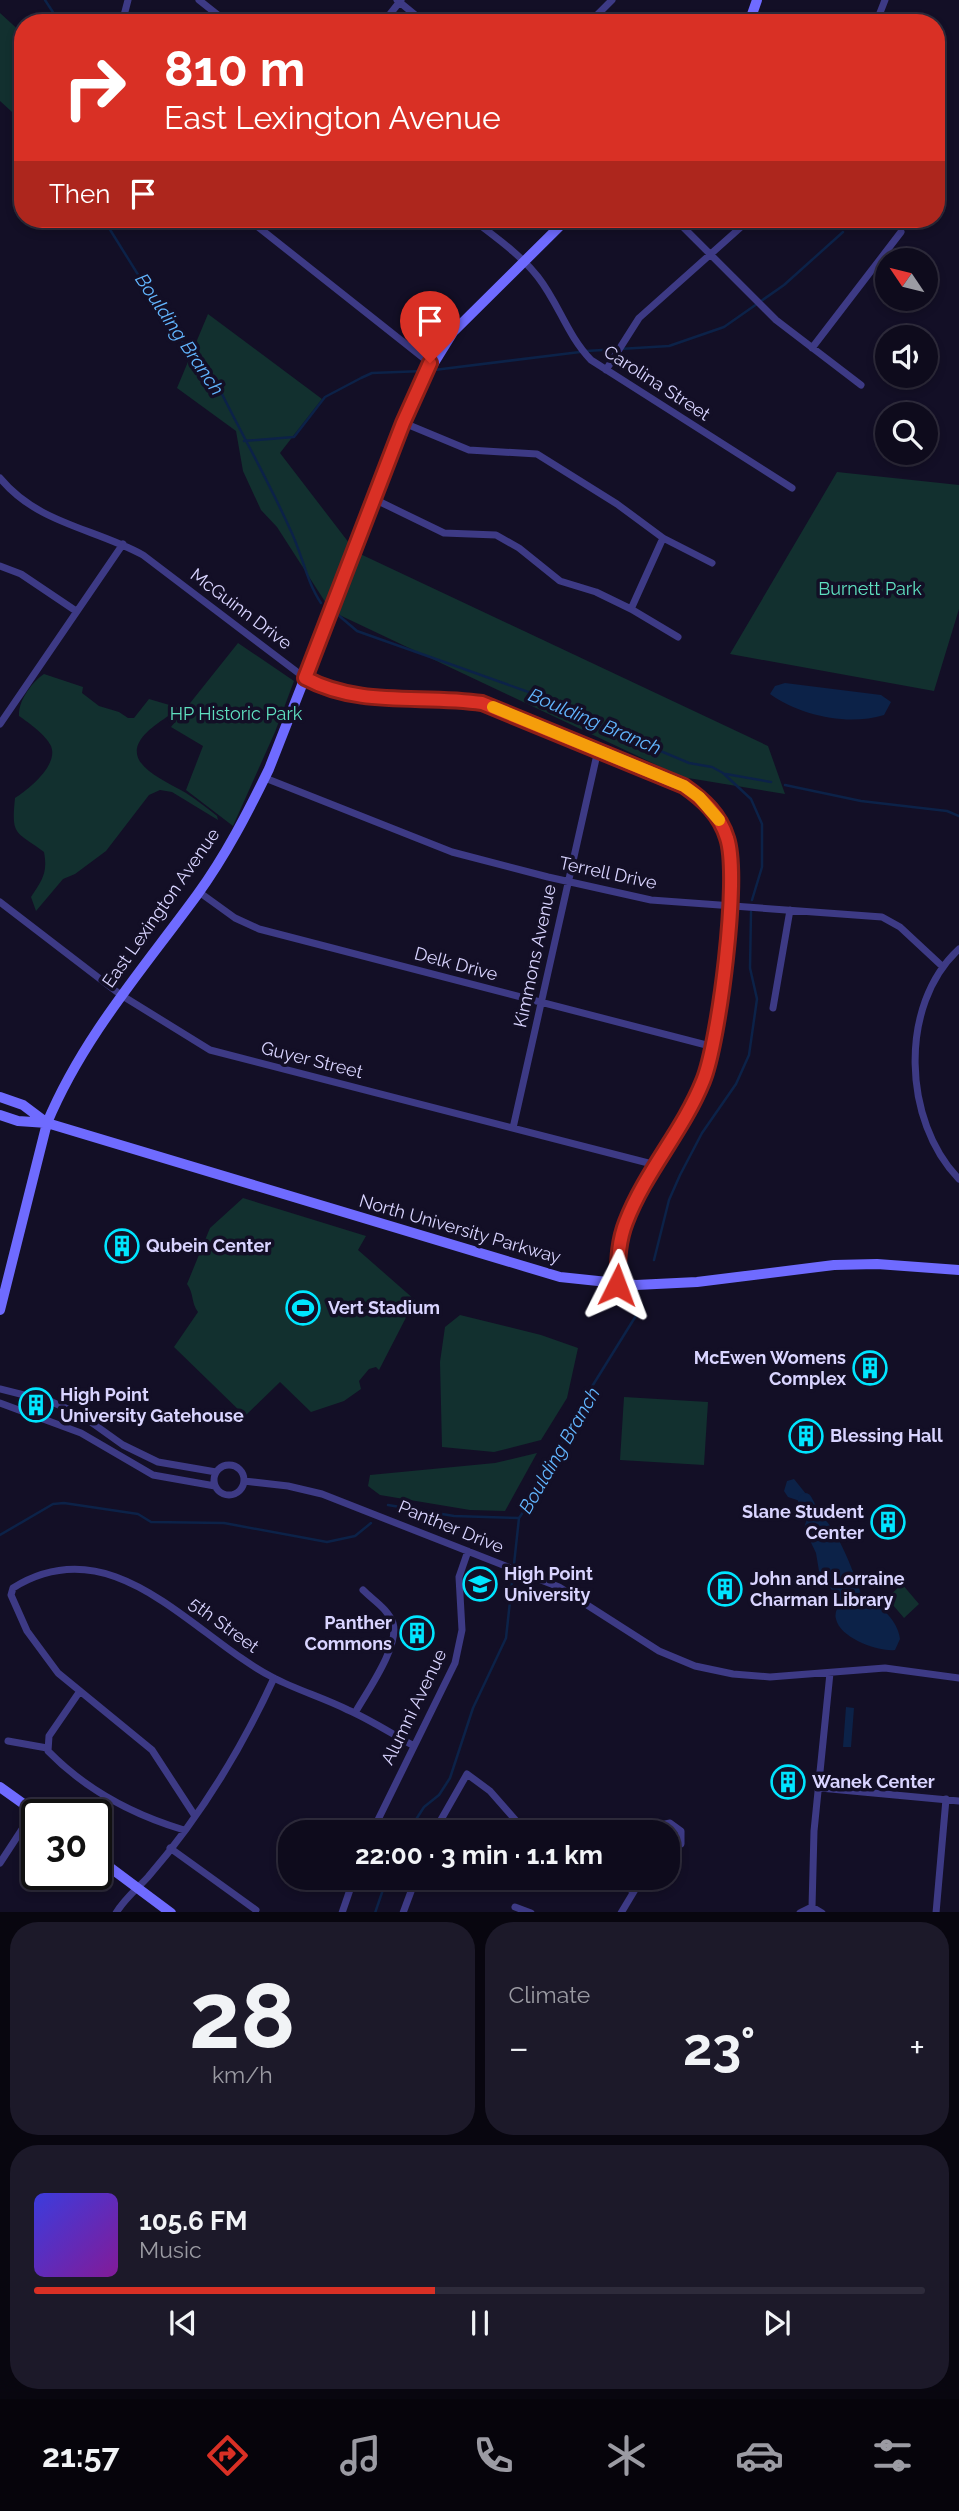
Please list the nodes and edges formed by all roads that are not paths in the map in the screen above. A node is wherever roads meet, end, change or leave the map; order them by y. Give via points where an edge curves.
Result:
1 (199, 0) edge
2 (612, 0) edge
3 (399, 1) edge
4 (217, 14) edge
5 (414, 14) edge
6 (598, 14) edge
7 (259, 228) edge
8 (483, 228) edge
9 (557, 228) edge
10 (684, 228) edge
11 (740, 228) edge
12 (901, 232) dead end
13 (710, 254) junction
14 (523, 260) junction
15 (812, 348) junction
16 (430, 363) junction
17 (606, 370) junction
18 (861, 385) dead end
19 (403, 423) junction
20 (0, 478) edge
21 (792, 488) dead end
22 (374, 499) junction
23 (663, 538) junction
24 (123, 544) junction
25 (712, 563) dead end
26 (0, 566) edge
27 (631, 609) junction
28 (76, 611) junction
29 (678, 637) dead end
30 (305, 678) junction
31 (0, 724) edge
32 (598, 750) junction
33 (265, 778) junction
34 (568, 881) junction
35 (199, 892) junction
36 (0, 902) edge
37 (729, 906) junction
38 (790, 910) junction
39 (959, 949) edge
40 (943, 967) junction
41 (121, 995) junction
42 (542, 1003) junction
43 (772, 1008) dead end
44 (714, 1047) junction
45 (0, 1097) edge
46 (0, 1115) edge
47 (47, 1123) junction
48 (513, 1128) junction
49 (656, 1165) junction
50 (959, 1179) edge
51 (959, 1270) edge
52 (617, 1285) junction
53 (0, 1310) edge
54 (0, 1389) edge
55 (0, 1403) edge
56 (216, 1472) junction
57 (244, 1481) junction
58 (215, 1486) junction
59 (468, 1551) junction
60 (363, 1590) dead end
61 (830, 1673) junction
62 (274, 1678) junction
63 (959, 1678) edge
64 (80, 1691) junction
65 (355, 1713) junction
66 (8, 1741) dead end
67 (414, 1746) junction
68 (47, 1748) junction
69 (0, 1787) edge
70 (820, 1788) junction
71 (946, 1799) junction
72 (959, 1801) edge
73 (21, 1802) edge
74 (195, 1816) junction
75 (378, 1820) edge
76 (442, 1820) edge
77 (516, 1820) edge
78 (184, 1830) junction
79 (21, 1835) edge
80 (170, 1848) junction
81 (0, 1863) edge
82 (112, 1869) edge
83 (137, 1887) junction
84 (350, 1890) edge
85 (412, 1890) edge
86 (634, 1891) edge
87 (812, 1906) junction
88 (515, 1907) dead end
89 (256, 1910) dead end
90 (117, 1912) edge
91 (170, 1912) edge
92 (342, 1912) edge
93 (403, 1912) edge
94 (528, 1912) edge
95 (622, 1912) edge
96 (802, 1912) edge
97 (821, 1912) edge
98 (936, 1912) edge

1 - 4 street
2 - 6 street
3 - 5 street
7 - 16 street
8 - 14 street, Carolina Street
9 - 14 main road, East Lexington Avenue
10 - 13 street
11 - 13 street
12 - 15 street
13 - 15 street via 776,320
13 - 17 street via 639,318
14 - 16 main road, East Lexington Avenue via 453,332
14 - 17 street, Carolina Street via 551,295 576,344
15 - 18 street
16 - 19 main road, East Lexington Avenue
17 - 21 street, Carolina Street
19 - 22 main road, East Lexington Avenue
19 - 23 street via 469,450 537,454
20 - 24 street, McGuinn Drive via 41,513
22 - 27 street via 444,533 496,535 561,581
22 - 30 main road, East Lexington Avenue
23 - 25 street
23 - 27 street
24 - 28 street
24 - 30 street, McGuinn Drive via 144,555
26 - 28 street via 21,574
27 - 29 street
28 - 31 street
30 - 32 street, McGuinn Drive via 351,695 482,703
30 - 33 main road, East Lexington Avenue
32 - 34 street, Kimmons Avenue
32 - 37 street, McGuinn Drive via 684,786 710,808 723,826 730,850
33 - 34 street, Terrell Drive via 452,852
33 - 35 main road, East Lexington Avenue
34 - 37 street, Terrell Drive via 651,900
34 - 42 street, Kimmons Avenue
35 - 41 main road, East Lexington Avenue
35 - 42 street, Delk Drive via 234,918 259,929
36 - 41 street, Guyer Street
37 - 38 street, Terrell Drive
37 - 44 street, McGuinn Drive
38 - 40 street, Terrell Drive via 882,917 900,927
38 - 43 street
39 - 40 street
40 - 50 street via 925,1005 916,1069 928,1130
41 - 47 main road, East Lexington Avenue via 71,1070
41 - 48 street, Guyer Street via 210,1050
42 - 44 street, Delk Drive
42 - 48 street, Kimmons Avenue
44 - 49 street, McGuinn Drive via 695,1099
45 - 47 main road, North University Parkway via 23,1105
46 - 47 main road, North University Parkway
47 - 52 main road, North University Parkway via 496,1261 560,1278
47 - 53 main road, East Lexington Avenue
48 - 49 street, Guyer Street
49 - 52 street, McGuinn Drive via 625,1222
51 - 52 main road, North University Parkway via 834,1265 697,1282
54 - 56 street via 52,1402 81,1415 123,1445 158,1462
55 - 58 street via 81,1433 153,1475
56 - 57 street via 234,1465 242,1471
56 - 58 street
57 - 58 street via 232,1495
57 - 59 street, Panther Drive via 322,1494
59 - 61 street, Panther Drive via 569,1592 659,1651 695,1666 763,1676
59 - 67 street, Alumni Avenue via 457,1590 461,1644
60 - 65 street via 385,1610 393,1623 393,1636 390,1650
61 - 63 street, Panther Drive via 915,1669
61 - 70 street
62 - 64 street, 5th Street via 161,1598 117,1577 92,1570 38,1575 11,1590 39,1650
62 - 65 street, 5th Street
62 - 74 street via 240,1749
64 - 68 street via 49,1736
64 - 74 street via 152,1750
65 - 67 street, 5th Street
66 - 68 street
67 - 75 street, Alumni Avenue
68 - 78 street via 117,1803
69 - 73 main road
70 - 71 street
70 - 87 street
71 - 72 street
71 - 98 street
74 - 78 street
76 - 77 street via 467,1774 491,1791
78 - 80 street
79 - 81 street
80 - 83 street
80 - 89 street
82 - 83 main road
83 - 90 street
83 - 91 main road
84 - 92 street
85 - 93 street
86 - 95 street
87 - 96 street
87 - 97 street
88 - 94 street

